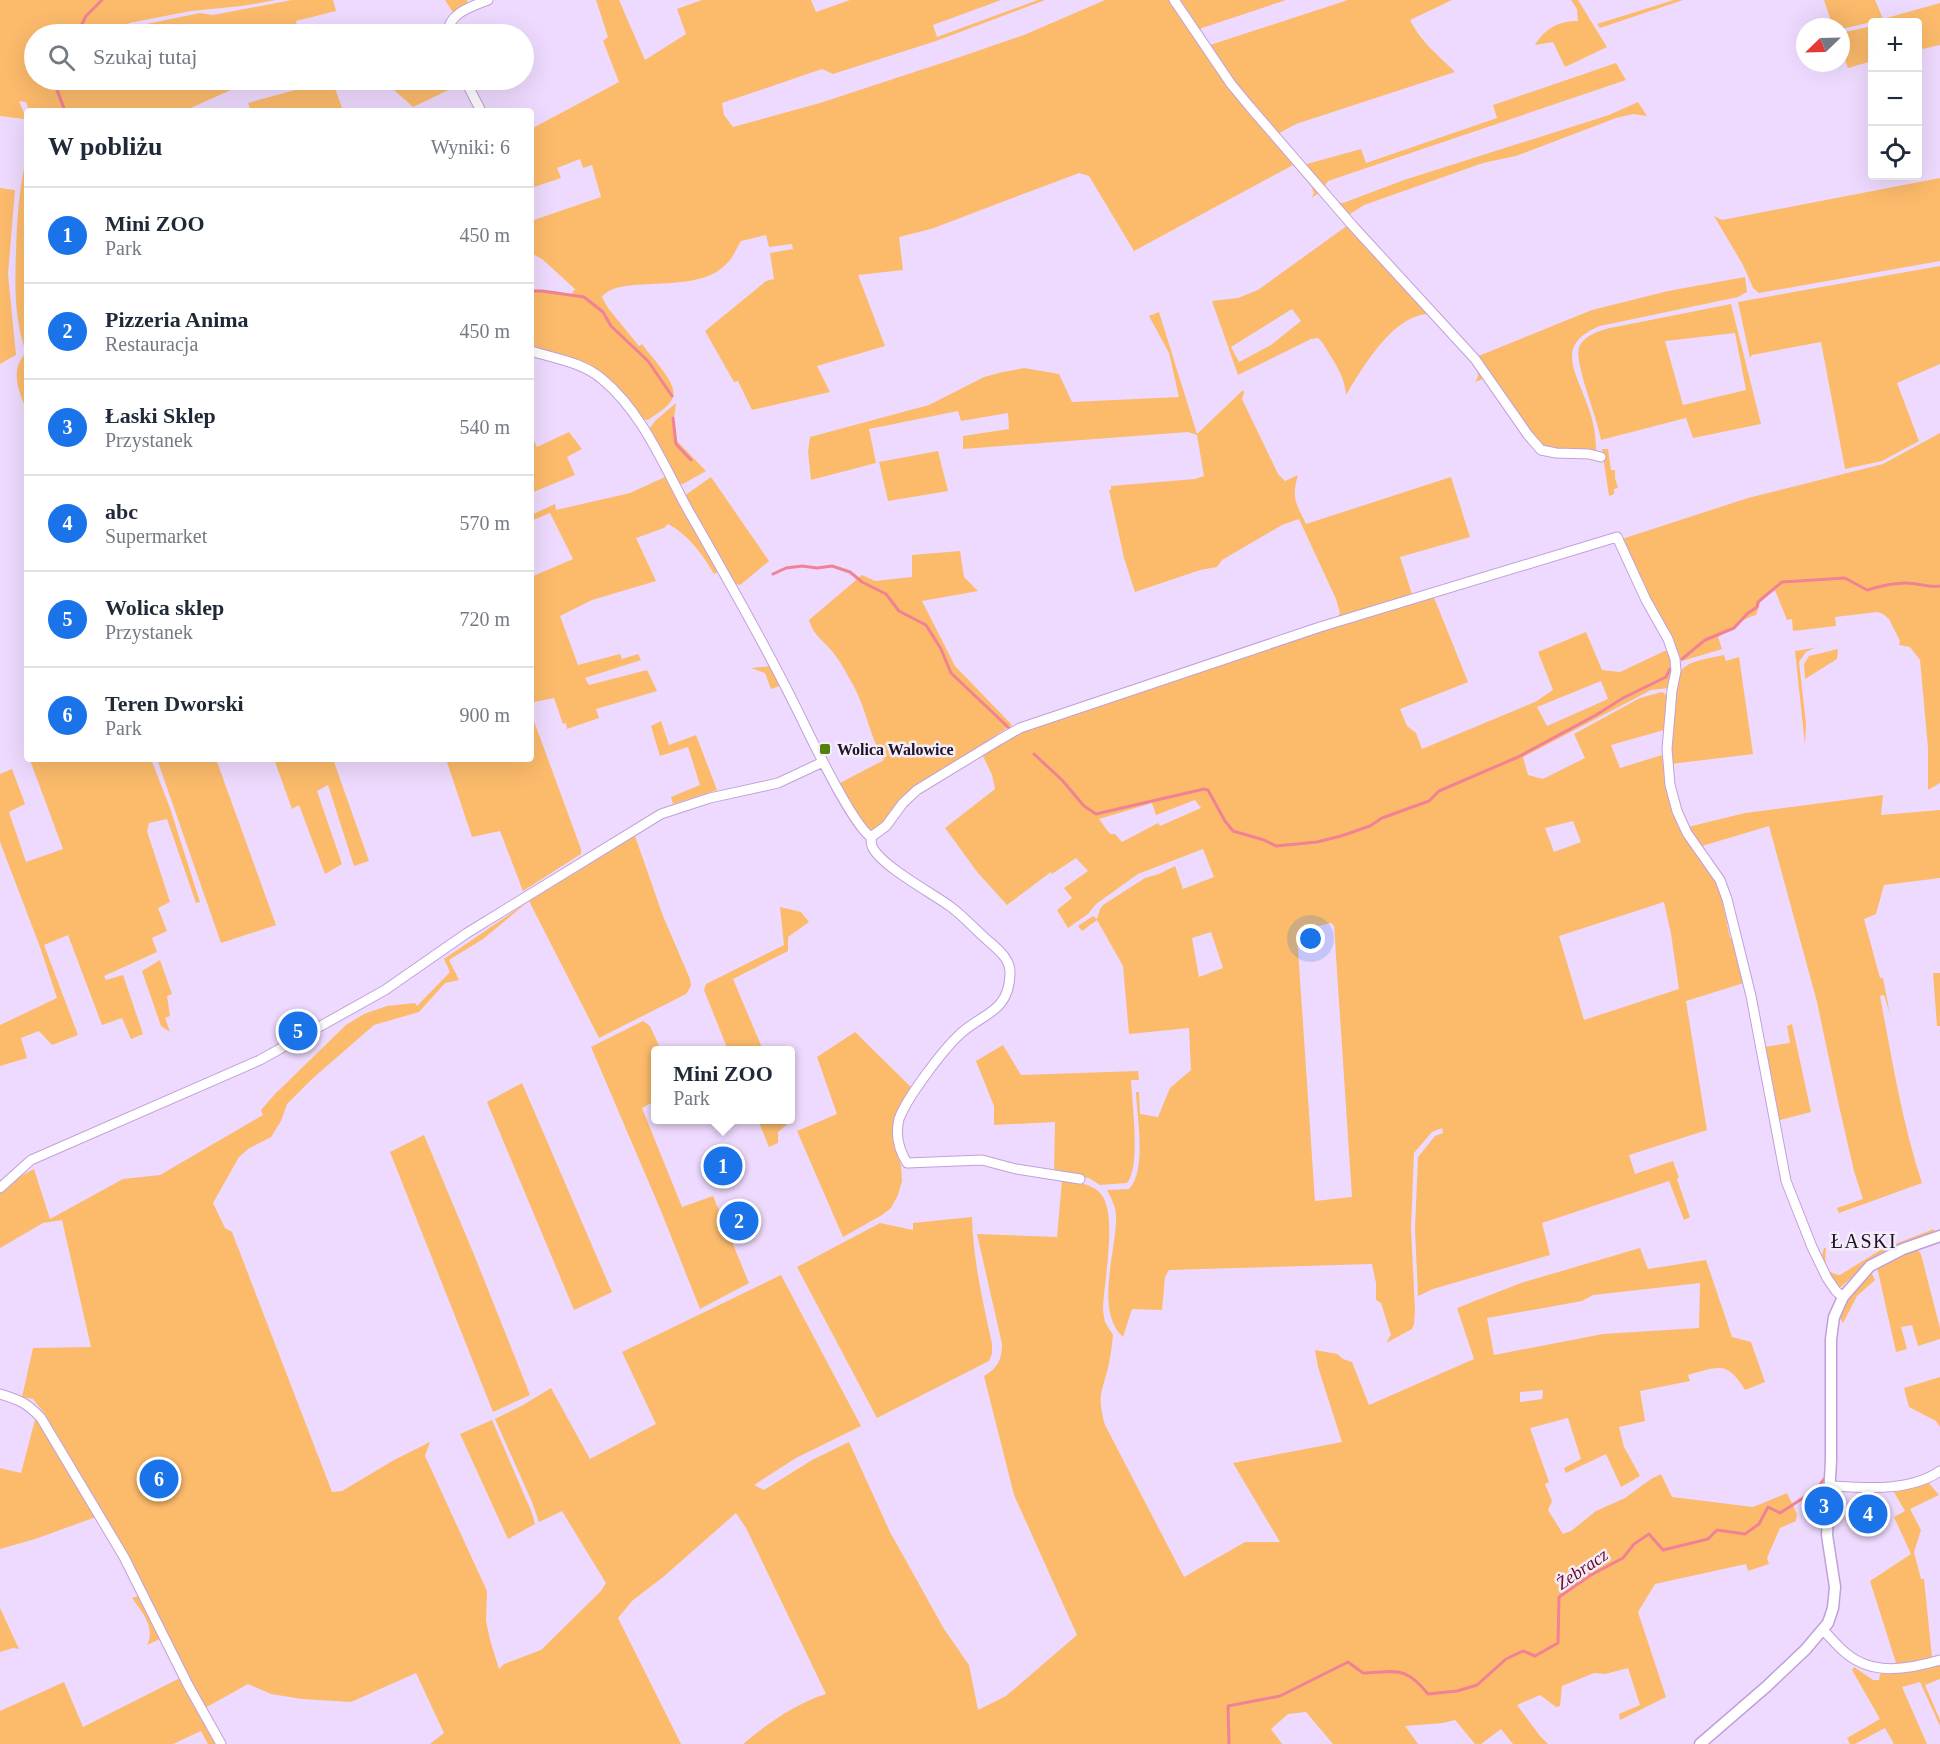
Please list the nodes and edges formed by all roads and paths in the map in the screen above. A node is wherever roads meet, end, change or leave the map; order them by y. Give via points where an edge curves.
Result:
1 (488, 0) edge
2 (1174, 0) edge
3 (450, 24) edge
4 (470, 90) edge
5 (479, 108) edge
6 (534, 352) edge
7 (1601, 457) dead end
8 (823, 762) junction
9 (871, 837) junction
10 (1080, 1179) dead end
11 (0, 1188) edge
12 (1940, 1236) edge
13 (1843, 1297) junction
14 (0, 1394) edge
15 (1940, 1471) edge
16 (1830, 1486) junction
17 (1824, 1631) junction
18 (1940, 1660) edge
19 (221, 1744) edge
20 (1700, 1744) edge

1 - 3 street via 456,15
2 - 7 street via 1231,84 1281,145 1475,359 1541,450
4 - 5 street
6 - 8 street via 594,373 614,390 644,428 752,621
8 - 9 street via 861,828
8 - 11 street via 778,783 661,814 375,995 260,1060 31,1160
9 - 10 street via 872,847 889,865 952,908 1005,956 1011,971 1003,1003 962,1033 938,1058 899,1120 897,1140 907,1163 982,1160
9 - 13 street via 886,826 917,790 1020,729 1378,608 1617,537 1675,659 1667,748 1670,784 1687,833 1720,880 1727,899 1753,1007 1786,1182 1817,1258
12 - 13 street via 1877,1262
13 - 16 street via 1834,1317 1831,1339
14 - 19 street via 21,1400 41,1418 124,1557
15 - 16 street via 1905,1484
16 - 17 street via 1827,1535 1835,1598
17 - 18 street via 1853,1659 1875,1667 1898,1669
17 - 20 street

